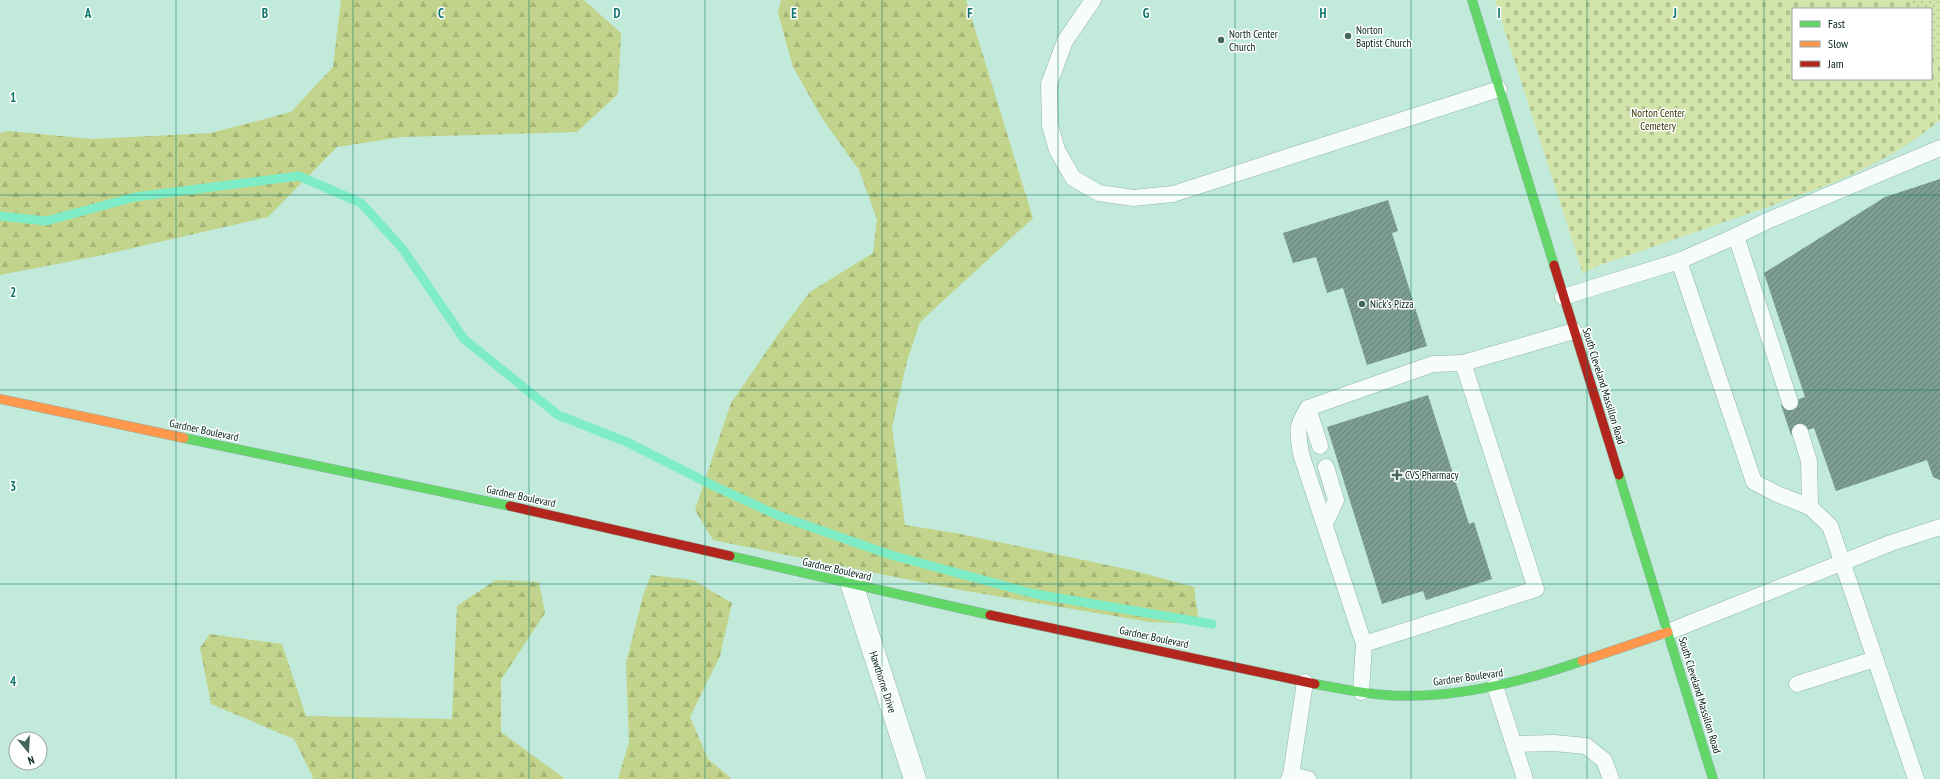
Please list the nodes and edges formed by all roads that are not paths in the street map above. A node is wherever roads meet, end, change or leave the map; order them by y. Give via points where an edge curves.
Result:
1 (1092, 0) edge
2 (1472, 0) edge
3 (1499, 89) junction
4 (1940, 148) edge
5 (1736, 236) junction
6 (1679, 261) junction
7 (1563, 297) junction
8 (1574, 331) junction
9 (1463, 363) junction
10 (0, 399) edge
11 (1790, 402) dead end
12 (1308, 408) junction
13 (1800, 432) dead end
14 (1320, 446) dead end
15 (1326, 467) dead end
16 (1810, 507) junction
17 (1325, 524) junction
18 (1940, 527) edge
19 (1843, 562) junction
20 (852, 585) junction
21 (1668, 632) junction
22 (1364, 644) junction
23 (1875, 658) junction
24 (1305, 682) junction
25 (1797, 684) dead end
26 (1495, 686) junction
27 (1360, 692) junction
28 (1515, 744) junction
29 (1290, 777) edge
30 (915, 779) edge
31 (1308, 779) edge
32 (1525, 779) edge
33 (1611, 779) edge
34 (1713, 779) edge
35 (1916, 779) edge

1 - 3 lane via 1065,41 1049,84 1050,125 1057,150 1073,178 1099,193 1133,198 1173,194
2 - 3 street, South Cleveland Massillon Road
3 - 7 street, South Cleveland Massillon Road
4 - 5 lane
5 - 6 lane
5 - 11 lane
6 - 7 lane
6 - 16 lane via 1754,482
7 - 8 street, South Cleveland Massillon Road
8 - 9 lane
8 - 21 street, South Cleveland Massillon Road
9 - 12 lane via 1433,364
9 - 22 lane via 1536,589
10 - 20 street, Gardner Boulevard via 532,511
12 - 14 lane
12 - 17 lane via 1299,422 1298,437 1301,454
13 - 16 lane via 1809,461
15 - 17 lane via 1336,500
16 - 19 lane via 1830,526
17 - 22 lane
18 - 19 lane
19 - 21 lane
19 - 23 lane
20 - 24 street, Gardner Boulevard
20 - 30 street, Hawthorne Drive
21 - 26 street, Gardner Boulevard via 1560,669
21 - 34 street, South Cleveland Massillon Road
22 - 27 lane
23 - 25 lane
23 - 35 lane
24 - 27 street, Gardner Boulevard
24 - 29 lane
26 - 27 street, Gardner Boulevard via 1438,694 1386,695
26 - 28 lane
28 - 32 lane
28 - 33 lane via 1554,743 1586,746 1604,760
29 - 31 lane

